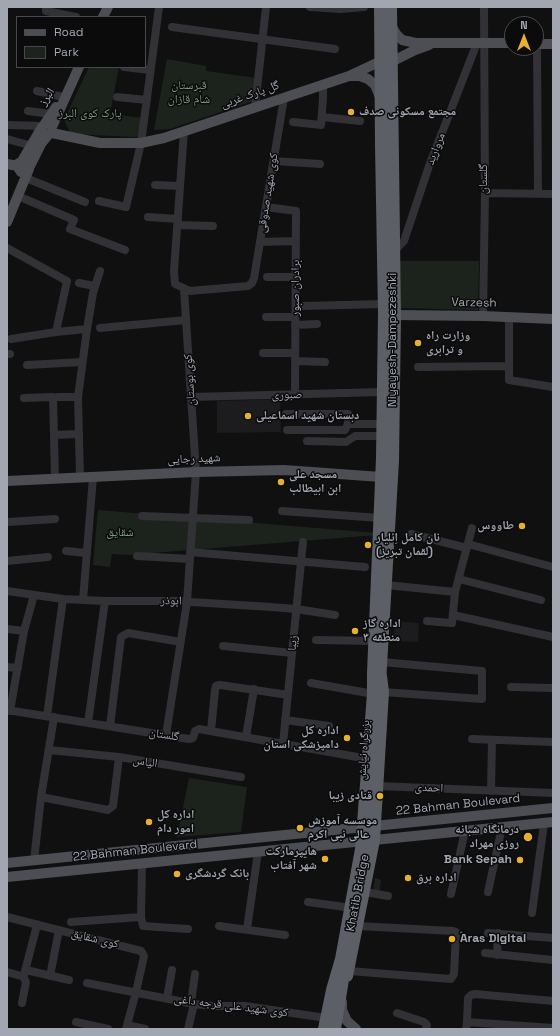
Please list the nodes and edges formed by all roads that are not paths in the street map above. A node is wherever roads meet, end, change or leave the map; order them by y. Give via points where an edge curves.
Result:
1 (46, 7) edge
2 (108, 7) edge
3 (159, 7) edge
4 (266, 7) edge
5 (310, 7) edge
6 (364, 7) edge
7 (380, 7) edge
8 (391, 7) edge
9 (484, 7) edge
10 (71, 16) edge
11 (104, 16) edge
12 (391, 25) junction
13 (172, 27) dead end
14 (262, 39) junction
15 (437, 43) junction
16 (481, 43) junction
17 (504, 44) edge
18 (335, 49) dead end
19 (537, 56) edge
20 (384, 64) junction
21 (78, 68) edge
22 (133, 68) edge
23 (150, 70) junction
24 (348, 76) junction
25 (71, 83) junction
26 (323, 84) junction
27 (37, 92) dead end
28 (62, 97) junction
29 (116, 97) dead end
30 (284, 98) junction
31 (381, 98) junction
32 (147, 100) junction
33 (255, 107) junction
34 (28, 111) dead end
35 (51, 114) junction
36 (322, 117) junction
37 (360, 121) dead end
38 (293, 122) dead end
39 (7, 125) edge
40 (48, 129) junction
41 (184, 131) junction
42 (7, 139) edge
43 (141, 143) junction
44 (32, 146) junction
45 (274, 161) junction
46 (7, 164) edge
47 (320, 164) dead end
48 (24, 168) junction
49 (155, 185) dead end
50 (180, 186) junction
51 (485, 193) junction
52 (538, 194) junction
53 (553, 194) edge
54 (18, 196) junction
55 (99, 201) dead end
56 (85, 202) dead end
57 (266, 207) junction
58 (148, 217) dead end
59 (7, 222) edge
60 (178, 222) junction
61 (213, 226) dead end
62 (260, 242) junction
63 (296, 242) junction
64 (7, 248) edge
65 (125, 250) dead end
66 (393, 252) junction
67 (100, 271) dead end
68 (267, 277) dead end
69 (296, 277) junction
70 (79, 283) dead end
71 (95, 286) junction
72 (184, 289) junction
73 (384, 304) junction
74 (302, 306) dead end
75 (395, 315) junction
76 (483, 316) junction
77 (266, 317) dead end
78 (509, 317) junction
79 (186, 320) junction
80 (553, 320) edge
81 (295, 321) junction
82 (318, 324) dead end
83 (100, 328) dead end
84 (87, 329) junction
85 (56, 332) junction
86 (11, 339) dead end
87 (263, 353) dead end
88 (295, 357) junction
89 (82, 362) junction
90 (325, 362) dead end
91 (27, 365) dead end
92 (509, 366) junction
93 (418, 367) dead end
94 (553, 387) edge
95 (383, 392) junction
96 (295, 394) junction
97 (58, 397) dead end
98 (78, 397) junction
99 (191, 397) junction
100 (24, 398) dead end
101 (286, 414) dead end
102 (348, 424) junction
103 (383, 424) junction
104 (287, 430) dead end
105 (54, 434) junction
106 (76, 434) dead end
107 (383, 436) junction
108 (307, 441) dead end
109 (196, 472) junction
110 (94, 477) junction
111 (381, 477) junction
112 (80, 478) junction
113 (55, 479) junction
114 (7, 481) edge
115 (282, 511) dead end
116 (142, 516) dead end
117 (192, 518) junction
118 (380, 518) junction
119 (55, 519) dead end
120 (249, 520) dead end
121 (7, 522) edge
122 (472, 528) dead end
123 (411, 534) dead end
124 (302, 542) dead end
125 (467, 546) junction
126 (66, 551) dead end
127 (87, 553) junction
128 (137, 556) dead end
129 (190, 556) junction
130 (48, 557) dead end
131 (7, 561) edge
132 (301, 561) junction
133 (365, 567) dead end
134 (553, 567) edge
135 (458, 579) junction
136 (386, 585) junction
137 (7, 591) edge
138 (455, 592) junction
139 (34, 595) junction
140 (63, 599) junction
141 (83, 600) junction
142 (541, 600) dead end
143 (105, 601) junction
144 (187, 602) junction
145 (296, 609) junction
146 (335, 615) dead end
147 (453, 615) junction
148 (427, 621) dead end
149 (7, 629) edge
150 (24, 631) junction
151 (553, 637) edge
152 (316, 640) dead end
153 (175, 641) dead end
154 (374, 641) junction
155 (223, 646) dead end
156 (292, 653) junction
157 (7, 666) edge
158 (18, 668) junction
159 (378, 669) junction
160 (311, 683) dead end
161 (511, 687) dead end
162 (553, 688) edge
163 (254, 689) junction
164 (383, 692) junction
165 (368, 693) junction
166 (282, 694) dead end
167 (9, 710) edge
168 (50, 717) junction
169 (285, 720) junction
170 (88, 723) junction
171 (110, 726) junction
172 (329, 726) dead end
173 (211, 731) junction
174 (166, 735) junction
175 (246, 737) junction
176 (472, 739) dead end
177 (492, 740) junction
178 (553, 742) edge
179 (283, 744) junction
180 (49, 750) junction
181 (119, 758) junction
182 (363, 758) junction
183 (241, 777) dead end
184 (361, 785) junction
185 (377, 786) junction
186 (491, 791) junction
187 (553, 793) edge
188 (41, 797) junction
189 (553, 808) edge
190 (548, 823) edge
191 (375, 826) junction
192 (502, 827) junction
193 (358, 828) junction
194 (465, 831) junction
195 (374, 840) junction
196 (356, 842) junction
197 (258, 852) junction
198 (34, 860) junction
199 (7, 863) edge
200 (142, 864) junction
201 (7, 877) edge
202 (350, 877) junction
203 (367, 880) junction
204 (348, 892) junction
205 (488, 892) dead end
206 (364, 894) junction
207 (451, 894) dead end
208 (388, 896) dead end
209 (308, 902) dead end
210 (345, 907) junction
211 (532, 913) dead end
212 (7, 917) edge
213 (141, 917) junction
214 (71, 922) dead end
215 (37, 924) junction
216 (219, 926) dead end
217 (358, 926) junction
218 (188, 929) dead end
219 (247, 929) junction
220 (59, 930) junction
221 (488, 932) dead end
222 (498, 933) junction
223 (285, 935) dead end
224 (553, 938) edge
225 (485, 954) dead end
226 (497, 955) junction
227 (553, 960) edge
228 (172, 970) dead end
229 (349, 971) junction
230 (7, 972) edge
231 (24, 973) junction
232 (195, 974) dead end
233 (50, 976) junction
234 (69, 980) dead end
235 (87, 984) dead end
236 (336, 991) junction
237 (136, 992) junction
238 (167, 998) junction
239 (553, 1001) edge
240 (22, 1003) dead end
241 (192, 1003) junction
242 (397, 1013) dead end
243 (76, 1022) dead end
244 (325, 1023) edge
245 (466, 1026) edge
246 (126, 1027) edge
247 (553, 1028) edge
248 (108, 1029) edge
249 (145, 1029) edge
250 (188, 1029) edge
251 (335, 1029) edge
252 (356, 1029) edge
253 (426, 1029) edge

1 - 10 street via 46,11
2 - 11 main road
3 - 23 street
4 - 14 street
5 - 6 street
7 - 20 highway, Niyayesh-Dampezeshki
8 - 12 highway, Niyayesh-Dampezeshki
9 - 16 street, گلستان
12 - 15 main road via 402,40
12 - 20 highway, Niyayesh-Dampezeshki
13 - 14 street
14 - 18 street
14 - 33 street
15 - 16 main road
15 - 20 main road, گل پارک غربی
16 - 17 main road
16 - 51 street, گلستان
16 - 66 street, مروارید via 429,166 404,241
19 - 52 street
20 - 24 main road, گل پارک غربی
20 - 31 highway, Niyayesh-Dampezeshki
20 - 66 highway, Niyayesh-Dampezeshki
21 - 25 main road, البرز
22 - 23 street
23 - 32 street
24 - 26 main road, گل پارک غربی
24 - 31 main road via 368,79 375,85
25 - 28 main road, البرز
25 - 40 main road, البرز
26 - 30 main road, گل پارک غربی
26 - 36 street
27 - 28 street
28 - 35 main road, البرز
29 - 32 street
30 - 33 main road, گل پارک غربی
30 - 45 street, کوی شهید صدوقی
31 - 73 highway, Niyayesh-Dampezeshki
32 - 43 street
33 - 41 main road, گل پارک غربی
34 - 35 street
35 - 40 main road, البرز
36 - 37 street
36 - 38 street via 322,125
39 - 40 street
40 - 43 main road, گل پارک غربی via 65,136 100,143
40 - 44 main road, البرز
40 - 48 main road, البرز
41 - 43 main road, گل پارک غربی
41 - 50 street
42 - 44 street
43 - 55 street via 126,207
44 - 48 main road, البرز
45 - 47 street
45 - 57 street, کوی شهید صدوقی
46 - 48 main road
48 - 54 main road
48 - 56 street
49 - 50 street
50 - 60 street
51 - 52 street
51 - 76 street, گلستان
52 - 53 street
54 - 59 main road
54 - 65 street via 74,220 70,229
57 - 62 street, کوی شهید صدوقی
57 - 63 street, برادران صبور via 296,211
58 - 60 street
60 - 61 street
60 - 72 street via 175,284
62 - 63 street
62 - 72 street, کوی شهید صدوقی via 254,278 248,286 190,291
63 - 69 street, برادران صبور
64 - 85 street via 67,281
66 - 75 highway, Niyayesh-Dampezeshki
67 - 71 street
68 - 69 street
69 - 81 street, برادران صبور
70 - 71 street
71 - 84 street
72 - 79 street, کوی بوستان
73 - 74 street
73 - 95 highway, Niyayesh-Dampezeshki
75 - 76 main road, Varzesh
75 - 136 highway, Niyayesh-Dampezeshki via 393,461
76 - 78 main road, Varzesh
77 - 81 street
78 - 80 main road, Varzesh
78 - 92 street
79 - 83 street
79 - 99 street, کوی بوستان
81 - 82 street
81 - 88 street, برادران صبور
84 - 85 street
84 - 89 street
85 - 86 street
87 - 88 street
88 - 90 street
88 - 96 street, برادران صبور
89 - 91 street
89 - 98 street
92 - 93 street
92 - 94 street via 509,380
95 - 96 street, صبوری
95 - 103 highway, Niyayesh-Dampezeshki
96 - 99 street, صبوری
97 - 98 street
98 - 112 street
99 - 109 street, کوی بوستان
100 - 105 street via 53,397
101 - 102 street via 348,414
102 - 103 street
102 - 104 street via 345,430
103 - 107 highway, Niyayesh-Dampezeshki
105 - 106 street
105 - 113 street
107 - 108 street via 355,436 346,442
107 - 111 highway, Niyayesh-Dampezeshki
109 - 110 main road, شهید رجایی
109 - 111 main road, شهید رجایی via 284,470
109 - 117 street, کوی بوستان
110 - 112 main road, شهید رجایی
110 - 127 street
111 - 118 highway, Niyayesh-Dampezeshki
112 - 113 main road, شهید رجایی
113 - 114 main road, شهید رجایی
115 - 118 street
116 - 117 street
117 - 120 street
117 - 129 street, کوی بوستان
118 - 154 highway, Niyayesh-Dampezeshki
119 - 121 street
122 - 125 street
123 - 125 street
124 - 132 street, زیبا
125 - 134 street
125 - 135 street
126 - 127 street
127 - 141 street
128 - 129 street
129 - 132 street
129 - 144 street, کوی بوستان
130 - 131 street
132 - 133 street
132 - 145 street, زیبا
135 - 138 street
135 - 142 street
136 - 138 street
136 - 159 highway, Niyayesh-Dampezeshki
137 - 139 street, ابوذر
138 - 147 street
139 - 140 street, ابوذر
139 - 150 street
140 - 141 street, ابوذر
140 - 168 street
141 - 143 street, ابوذر
143 - 144 street, ابوذر
143 - 170 street
144 - 145 street, ابوذر
144 - 174 street, کوی بوستان
145 - 146 street, ابوذر
145 - 156 street, زیبا
147 - 148 street via 452,623
147 - 151 street
149 - 150 street
150 - 158 street
152 - 154 street
153 - 171 street via 128,633 121,637
154 - 159 highway, Niyayesh-Dampezeshki
155 - 156 street
156 - 169 street, زیبا
157 - 158 street
158 - 167 street
159 - 164 highway, بزرگراه نیایش
159 - 164 street via 482,671 482,699
159 - 165 highway, بزرگراه نیایش
159 - 236 highway, Khatib Bridge via 367,850 346,960
160 - 165 street
161 - 162 street
163 - 166 street
163 - 173 street via 216,686
163 - 175 street
164 - 185 highway, بزرگراه نیایش
165 - 182 highway, بزرگراه نیایش
167 - 168 street, گلستان
168 - 170 street, گلستان
168 - 180 street
169 - 172 street
169 - 179 street, زیبا
170 - 171 street, گلستان
171 - 174 street, گلستان
173 - 174 street, گلستان via 197,730 191,739
173 - 175 street, گلستان
175 - 179 street, گلستان
176 - 177 street
177 - 178 street
177 - 186 street
179 - 182 street, گلستان
180 - 181 street, الیاس
180 - 188 street
181 - 183 street, الیاس
181 - 188 street via 113,806 108,810
182 - 184 highway, بزرگراه نیایش
184 - 185 highway
184 - 193 highway, بزرگراه نیایش
185 - 186 street, احمدی
185 - 191 highway, بزرگراه نیایش
186 - 187 street, احمدی
188 - 198 street
189 - 191 main road, 22 Bahman Boulevard
190 - 192 main road, 22 Bahman Boulevard
190 - 211 street
191 - 193 main road, 22 Bahman Boulevard
191 - 195 highway, بزرگراه نیایش
192 - 194 main road, 22 Bahman Boulevard
192 - 205 street
193 - 196 highway, بزرگراه نیایش
193 - 198 main road, 22 Bahman Boulevard
194 - 195 main road, 22 Bahman Boulevard
194 - 207 street
195 - 196 main road, 22 Bahman Boulevard
195 - 203 highway, بزرگراه نیایش
196 - 197 main road, 22 Bahman Boulevard
196 - 202 highway, بزرگراه نیایش
197 - 200 main road, 22 Bahman Boulevard
197 - 219 street
198 - 199 main road, 22 Bahman Boulevard
200 - 201 main road, 22 Bahman Boulevard
200 - 213 street
202 - 203 highway via 356,883
202 - 204 highway, بزرگراه نیایش
203 - 206 highway, بزرگراه نیایش
204 - 206 highway via 354,886 359,886
204 - 210 highway, بزرگراه نیایش
206 - 208 street
206 - 217 highway, بزرگراه نیایش
209 - 210 street
210 - 236 highway, بزرگراه نیایش via 332,974
212 - 215 street, کوی شقایق
213 - 214 street
213 - 218 street via 141,924 144,927
215 - 220 street, کوی شقایق
215 - 231 street
216 - 219 street
217 - 229 highway, بزرگراه نیایش
217 - 229 street via 456,932 454,974 451,979
219 - 223 street
220 - 233 street
220 - 237 street, کوی شقایق via 141,951 144,956
221 - 222 street
222 - 224 street
222 - 226 street
225 - 226 street
226 - 227 street
228 - 238 street
229 - 236 highway, بزرگراه نیایش
230 - 231 street
231 - 233 street
231 - 240 street via 26,982
232 - 241 street
233 - 234 street
235 - 237 street, کوی شهید علی قرجه داغی
236 - 244 highway
236 - 251 highway
236 - 252 main road via 346,1022
237 - 238 street, کوی شهید علی قرجه داغی
237 - 246 street, کوی شقایق
238 - 241 street, کوی شهید علی قرجه داغی
239 - 245 street via 471,994 468,998
241 - 244 street, کوی شهید علی قرجه داغی via 244,1006
241 - 250 street
242 - 253 street via 424,1022 427,1025
243 - 248 street
245 - 247 street
246 - 249 street

